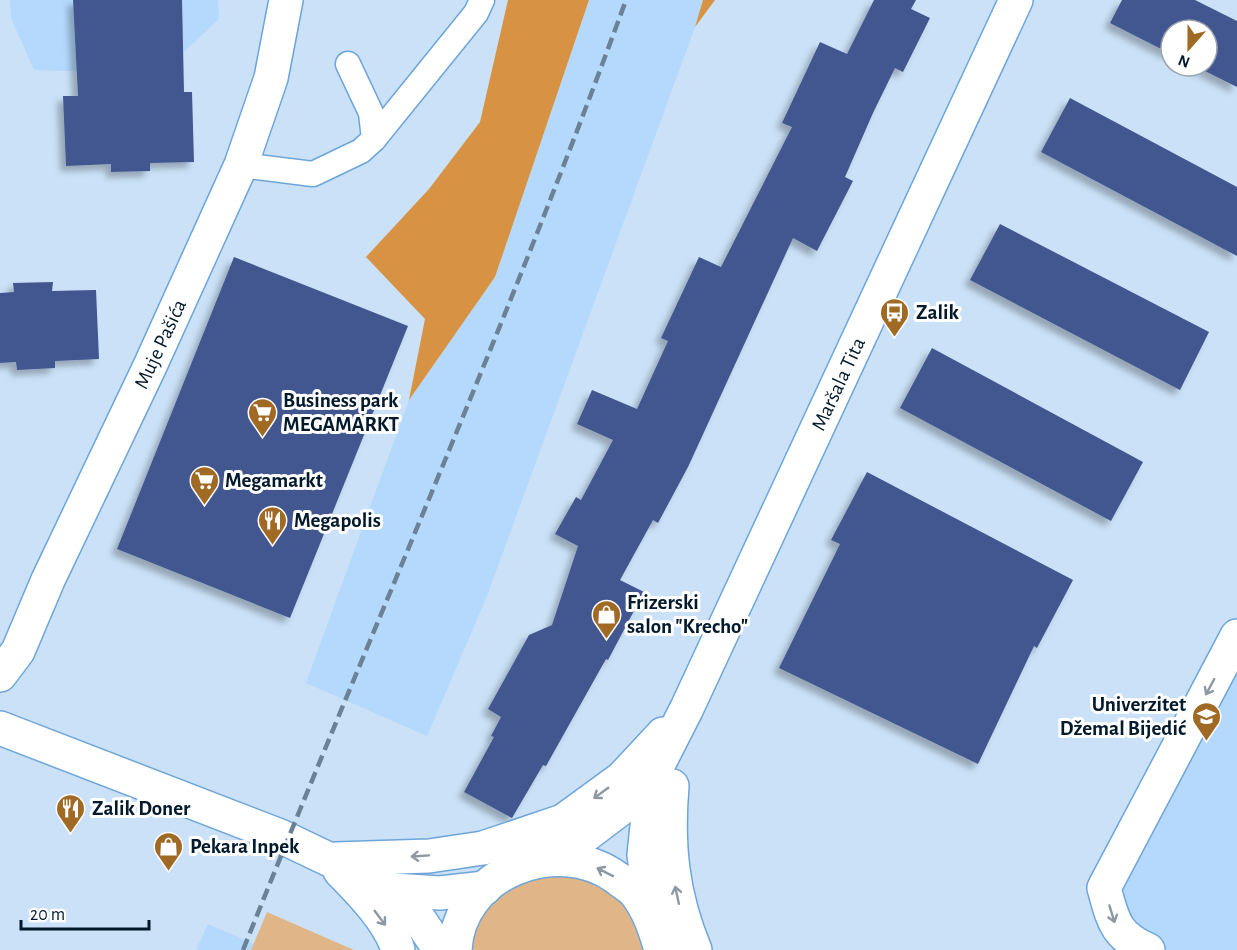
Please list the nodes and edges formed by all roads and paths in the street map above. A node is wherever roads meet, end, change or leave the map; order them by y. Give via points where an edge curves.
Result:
1 (286, 0) edge
2 (482, 0) edge
3 (1016, 0) edge
4 (348, 64) dead end
5 (374, 139) junction
6 (241, 165) junction
7 (1237, 636) edge
8 (0, 675) edge
9 (687, 708) junction
10 (0, 728) edge
11 (657, 768) junction
12 (328, 860) junction
13 (541, 860) junction
14 (484, 888) junction
15 (393, 890) junction
16 (652, 919) junction
17 (398, 950) edge
18 (440, 950) edge
19 (455, 950) edge
20 (661, 950) edge
21 (695, 950) edge
22 (1148, 950) edge

1 - 6 street, Muje Pašića via 271,78
2 - 5 lane via 476,13
3 - 9 street, Maršala Tita
4 - 5 lane via 371,113
5 - 6 lane via 361,151 313,174
6 - 8 street, Muje Pašića via 18,651
7 -> 22 street via 1104,888 1114,923 1131,943
9 - 11 street, Maršala Tita
9 -> 12 street via 622,778 563,821 483,848 429,856
21 -> 9 street via 676,895 669,829 672,787
10 - 12 street via 280,836
11 - 13 street, Maršala Tita via 618,810 586,835
11 - 16 street, Maršala Tita via 644,855
12 - 15 street
12 -> 17 street via 375,912 394,937
13 - 14 street via 510,869
16 -> 13 street via 634,891 607,871 575,860
14 - 15 street via 440,892
14 - 19 street via 466,912
15 - 18 street
16 - 20 street

